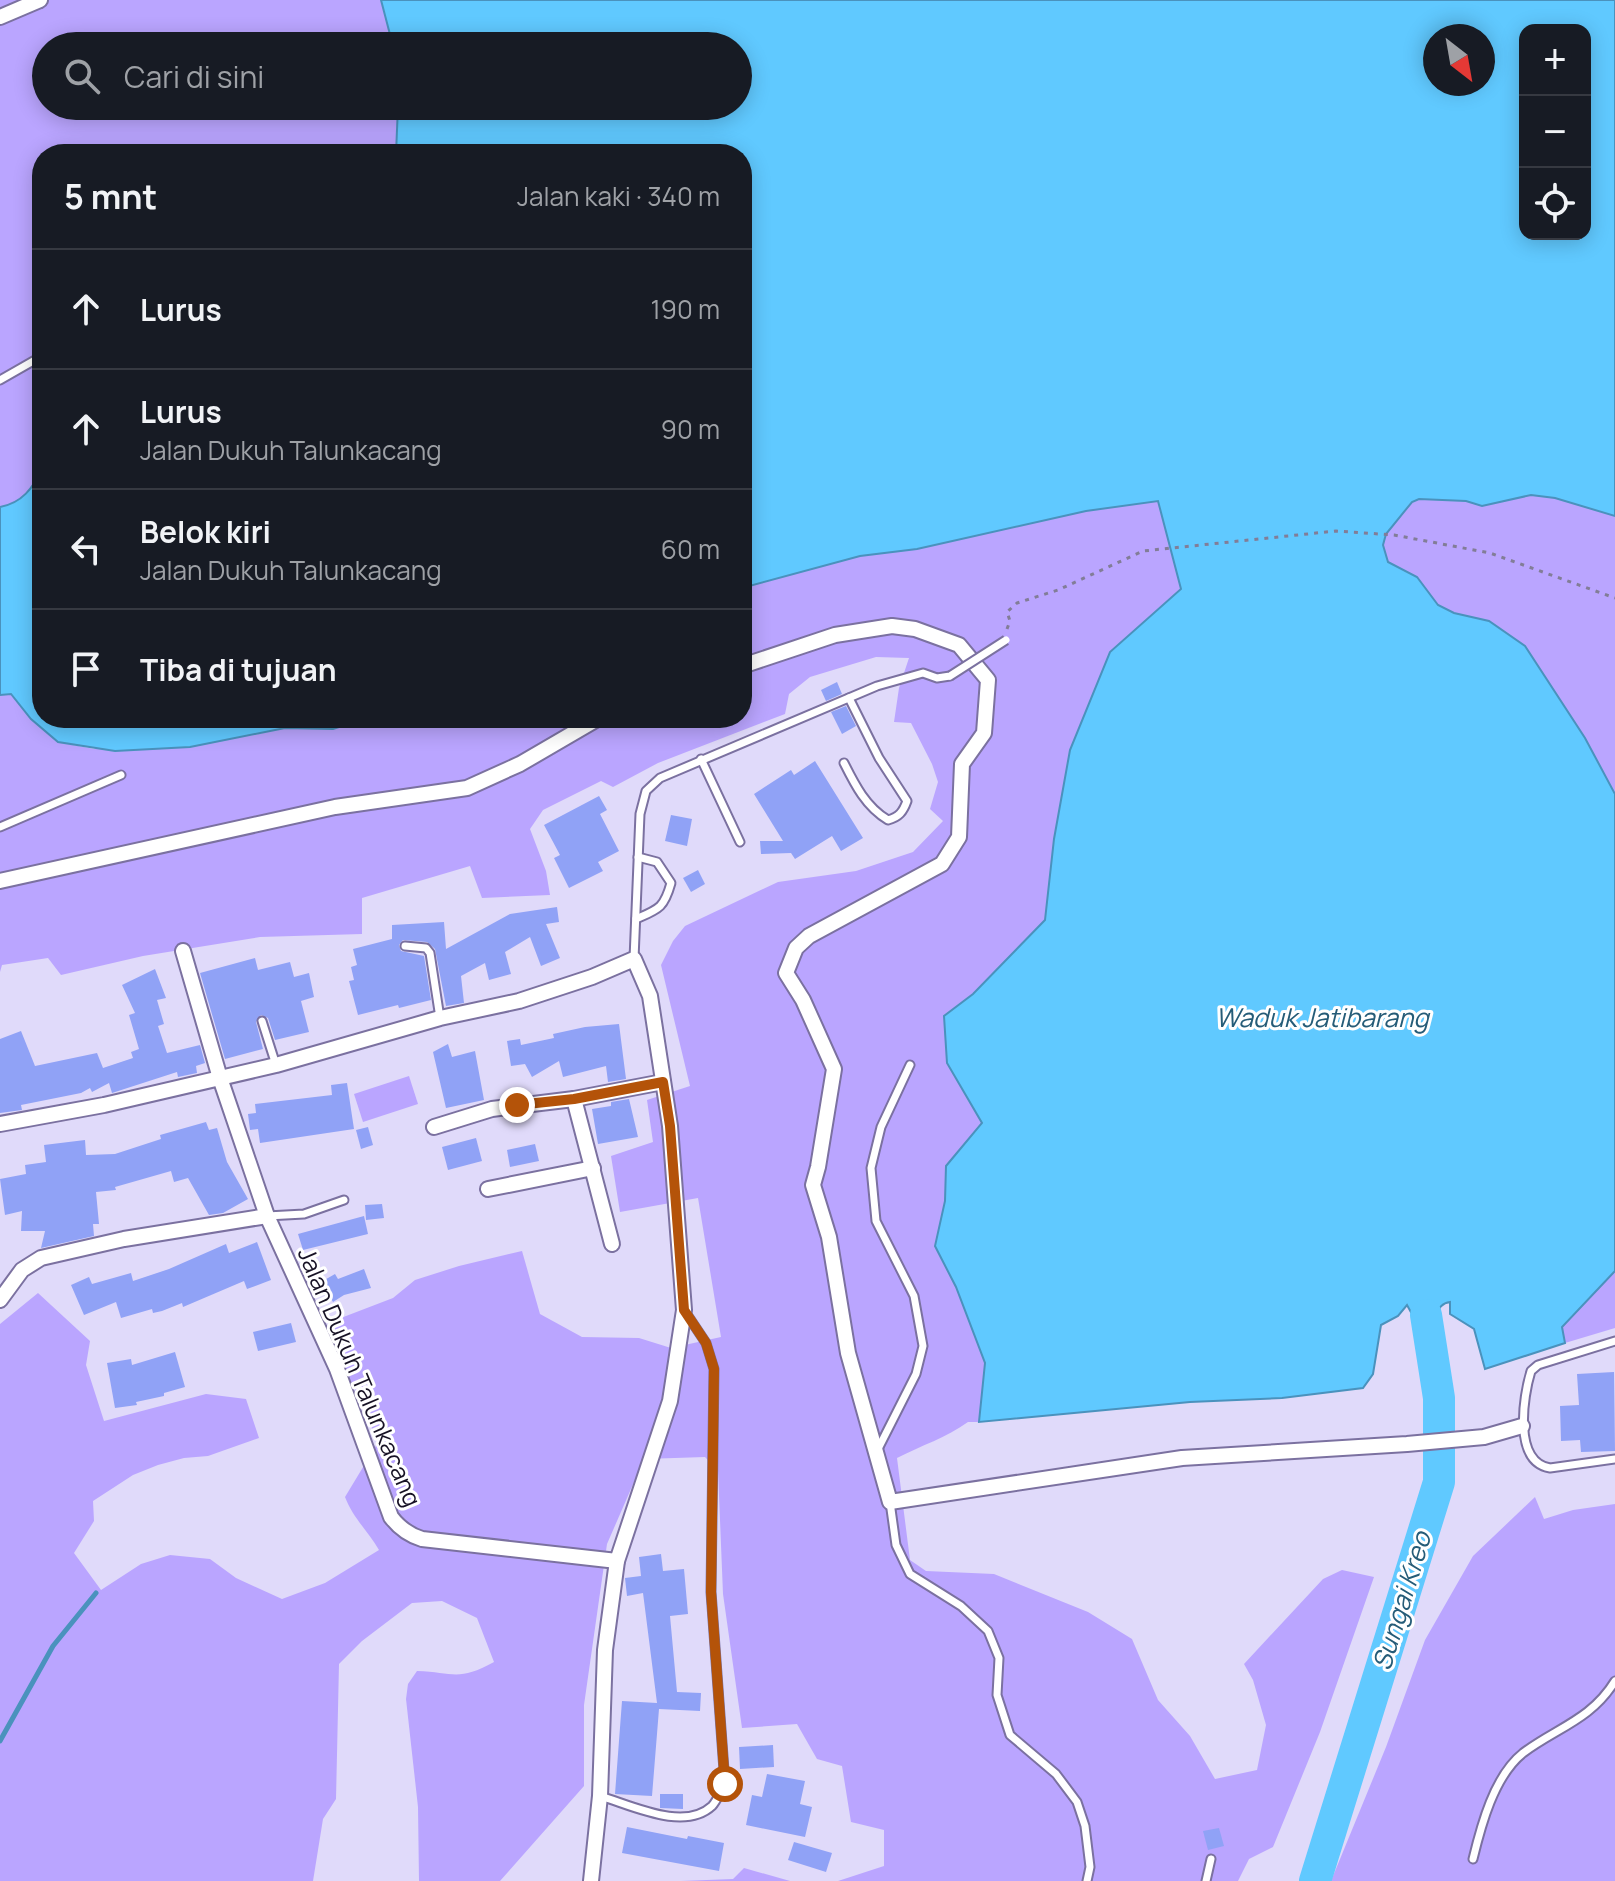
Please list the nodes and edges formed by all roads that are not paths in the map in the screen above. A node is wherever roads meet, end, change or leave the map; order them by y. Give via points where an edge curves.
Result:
1 (40, 0) edge
2 (0, 17) edge
3 (32, 362) edge
4 (0, 380) edge
5 (1006, 640) road end
6 (752, 663) edge
7 (849, 698) junction
8 (582, 728) edge
9 (701, 759) junction
10 (844, 763) dead end
11 (121, 775) dead end
12 (0, 827) edge
13 (740, 842) dead end
14 (638, 857) junction
15 (0, 881) edge
16 (636, 919) junction
17 (405, 946) dead end
18 (183, 951) dead end
19 (634, 959) junction
20 (440, 1018) junction
21 (262, 1021) dead end
22 (276, 1065) junction
23 (910, 1065) dead end
24 (220, 1078) junction
25 (663, 1082) junction
26 (574, 1099) junction
27 (0, 1124) edge
28 (434, 1127) dead end
29 (593, 1168) junction
30 (488, 1189) dead end
31 (344, 1200) dead end
32 (267, 1216) junction
33 (612, 1244) dead end
34 (0, 1300) edge
35 (684, 1310) junction
36 (1615, 1341) edge
37 (1522, 1426) junction
38 (876, 1452) junction
39 (1615, 1459) edge
40 (893, 1502) junction
41 (617, 1561) junction
42 (1615, 1681) edge
43 (600, 1796) junction
44 (1211, 1859) dead end
45 (1473, 1859) dead end
46 (591, 1881) edge
47 (1087, 1881) edge
48 (1206, 1881) edge

1 - 2 street
3 - 4 lane
5 - 7 lane, bridge via 950,676 923,673
6 - 38 street via 835,635 892,626 959,645 988,680 984,733 962,764 959,837 942,864 809,936 796,948 786,973 834,1069 813,1185 829,1237 848,1353
7 - 9 lane
7 - 10 lane via 907,801 904,811 888,820 878,814
8 - 15 street via 467,788 335,807
9 - 13 lane
9 - 14 lane via 660,778 646,791
11 - 12 lane
14 - 16 lane
14 - 16 lane via 657,862 671,883 659,909
16 - 19 lane
17 - 20 lane via 430,953
18 - 24 street, Jalan Dukuh Talunkacang
19 - 20 street via 519,1001
19 - 25 street via 650,996
20 - 22 street
21 - 22 lane
22 - 24 street
23 - 38 lane via 881,1127 871,1168 876,1221 914,1296 923,1346 916,1374
24 - 27 street
24 - 32 street, Jalan Dukuh Talunkacang
25 - 26 street
25 - 35 street
26 - 28 street via 492,1109
26 - 29 street
29 - 30 street
29 - 33 street
31 - 32 lane via 304,1214
32 - 34 street via 41,1258 22,1270
32 - 41 street, Jalan Dukuh Talunkacang via 327,1345 398,1526 422,1539
35 - 41 street via 670,1401
35 - 43 lane via 706,1343 714,1369 711,1592 725,1784 711,1807 686,1818
36 - 37 lane via 1531,1371
37 - 39 lane via 1533,1460 1541,1467
37 - 40 street via 1484,1437 1182,1458
38 - 40 street
40 - 47 lane via 896,1545 910,1574 961,1606 988,1631 999,1658 997,1695 1010,1735 1056,1774 1077,1802 1085,1826
41 - 43 street via 605,1650
42 - 45 lane via 1580,1719 1521,1755 1510,1768 1485,1812
43 - 46 street
44 - 48 lane

